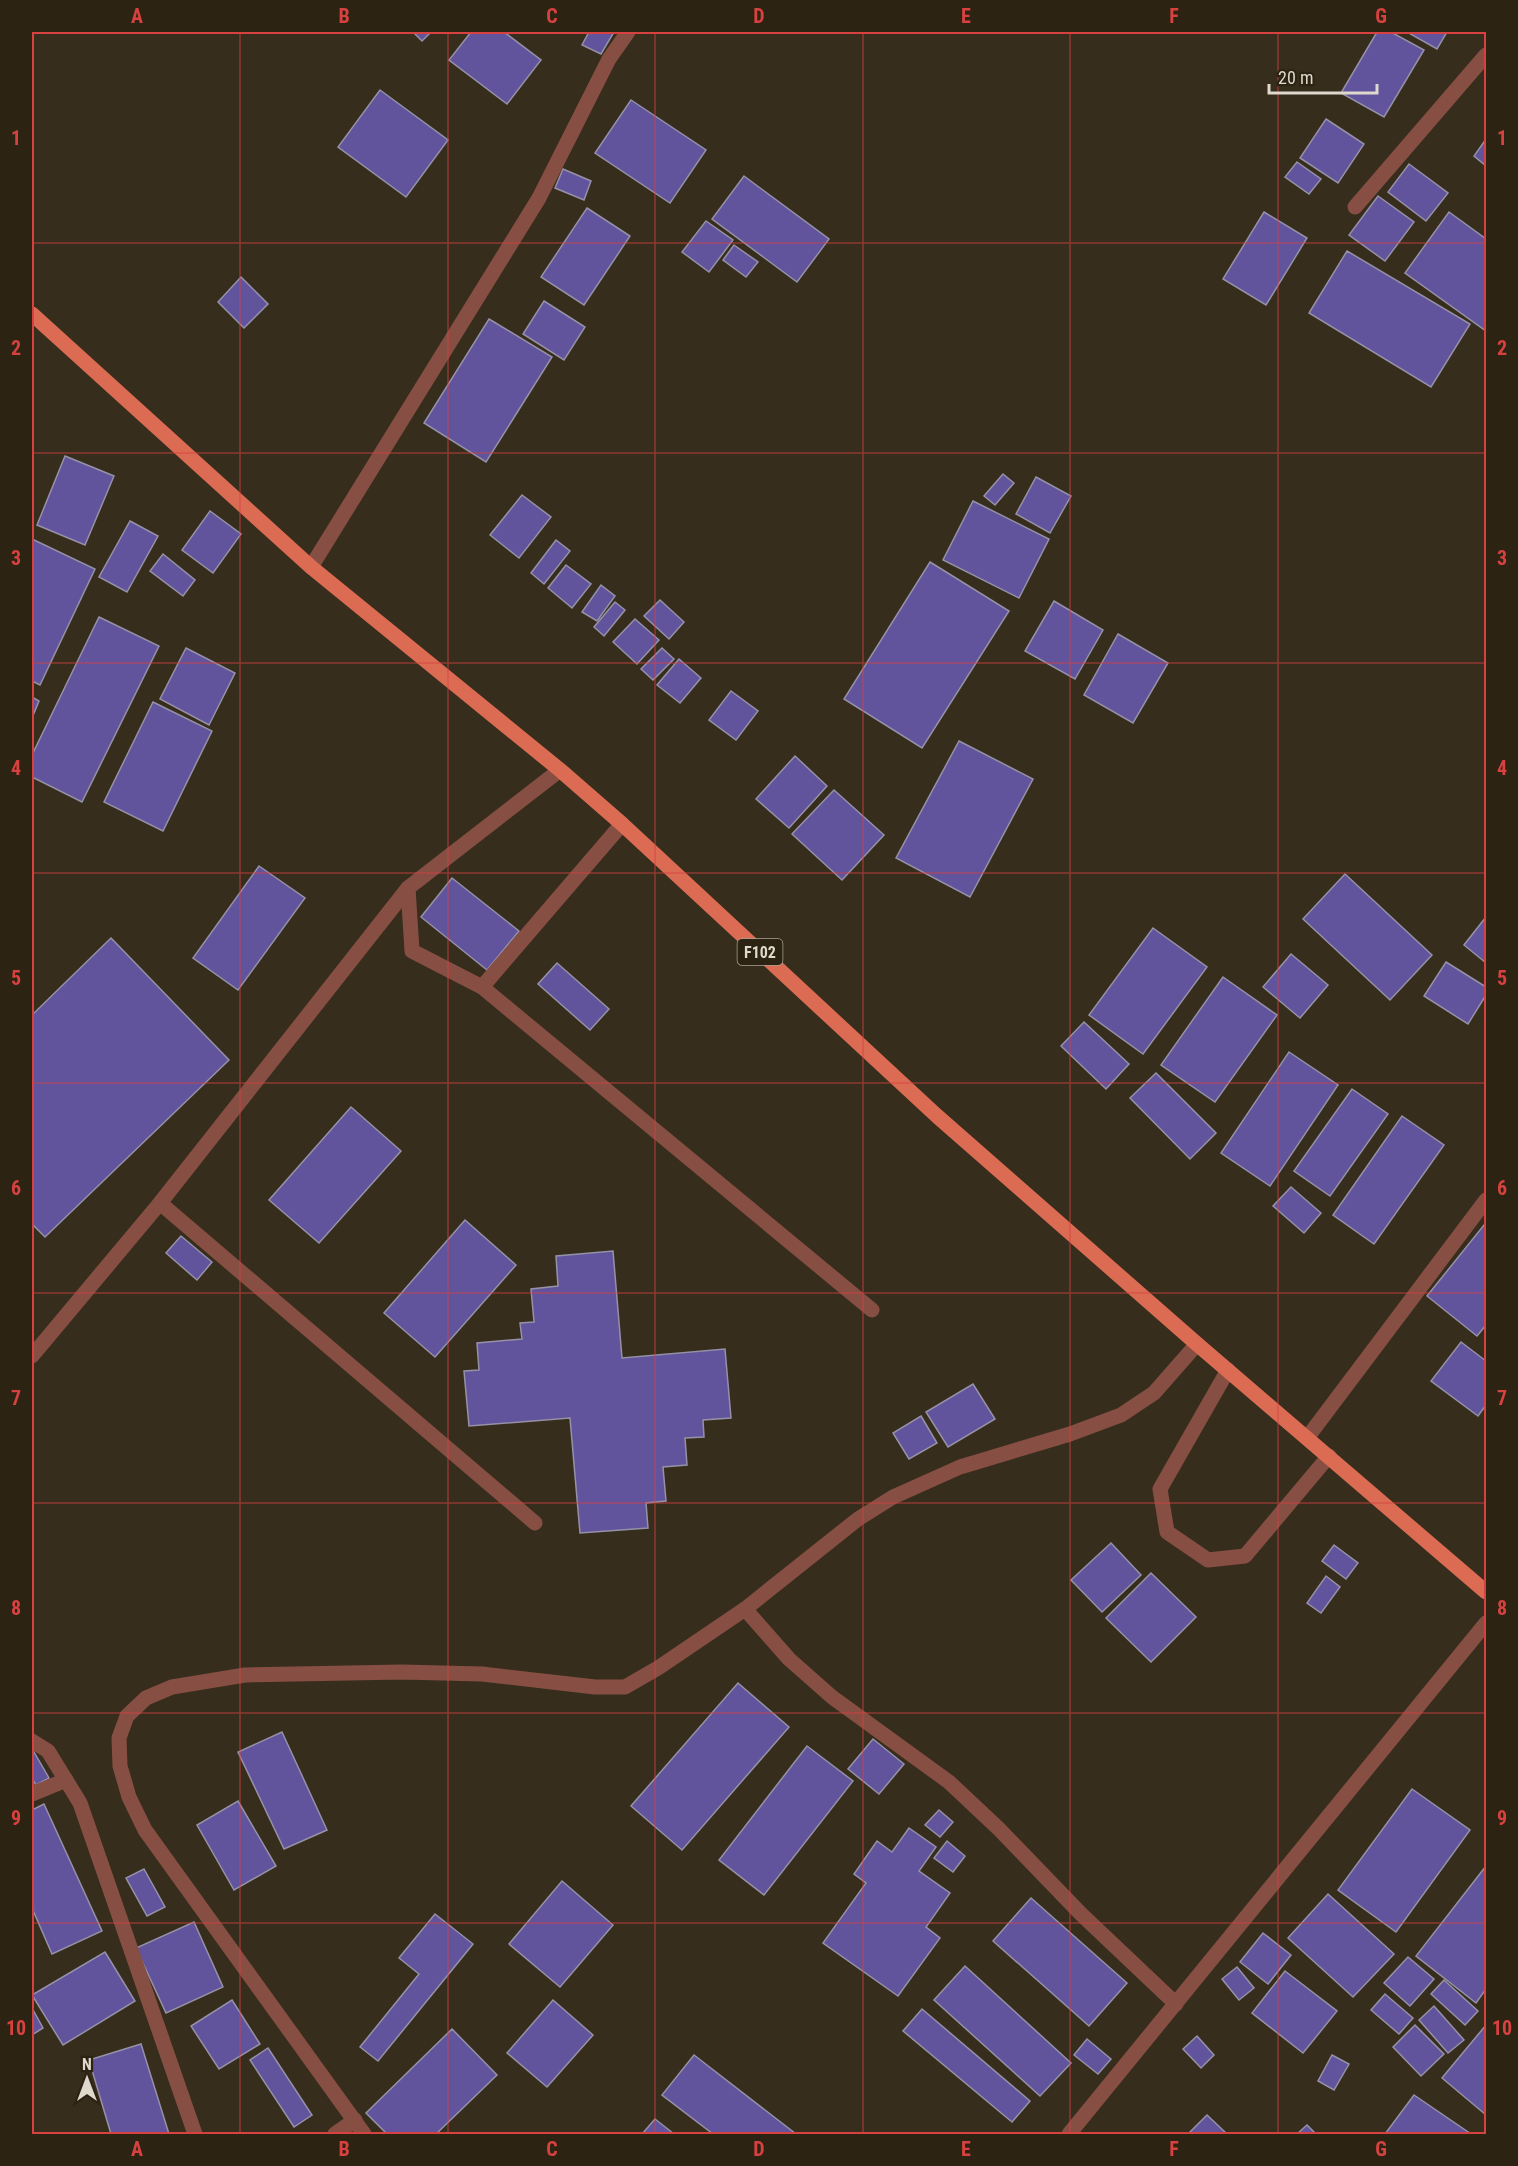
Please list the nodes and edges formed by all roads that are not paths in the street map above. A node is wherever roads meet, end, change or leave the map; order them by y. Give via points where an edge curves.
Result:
1 (628, 32) edge
2 (1486, 55) edge
3 (1355, 207) dead end
4 (32, 314) edge
5 (311, 567) junction
6 (560, 771) junction
7 (622, 824) junction
8 (408, 888) junction
9 (482, 987) junction
10 (1486, 1200) edge
11 (160, 1203) junction
12 (872, 1310) dead end
13 (1197, 1344) junction
14 (32, 1356) edge
15 (1228, 1370) junction
16 (1307, 1438) junction
17 (1329, 1456) junction
18 (535, 1523) dead end
19 (1486, 1592) edge
20 (745, 1609) junction
21 (1486, 1623) edge
22 (32, 1741) edge
23 (66, 1780) junction
24 (32, 1794) edge
25 (1176, 2004) junction
26 (355, 2120) junction
27 (195, 2134) edge
28 (335, 2134) edge
29 (364, 2134) edge
30 (1069, 2134) edge

1 - 5 street via 609,59 539,198
2 - 3 street
4 - 5 main road, F102
5 - 6 main road, F102
6 - 7 main road, F102
6 - 8 street
7 - 9 street
7 - 13 main road, F102 via 937,1116
8 - 9 street via 412,951
8 - 11 street
9 - 12 street
10 - 16 street
11 - 14 street
11 - 18 street
13 - 15 main road, F102
13 - 20 street via 1154,1393 1121,1415 960,1467 893,1497 858,1519
15 - 16 main road, F102
15 - 17 street via 1160,1489 1167,1532 1208,1560 1245,1556
16 - 17 main road, F102
17 - 19 main road, F102
20 - 25 street via 789,1659 832,1697 949,1782
20 - 26 street via 625,1687 595,1688 482,1674 245,1675 172,1688 146,1698 128,1716 119,1738 120,1766 145,1830
21 - 25 street
22 - 23 street via 48,1751
23 - 24 street
23 - 27 street via 80,1803
25 - 30 street
26 - 28 street
26 - 29 street

